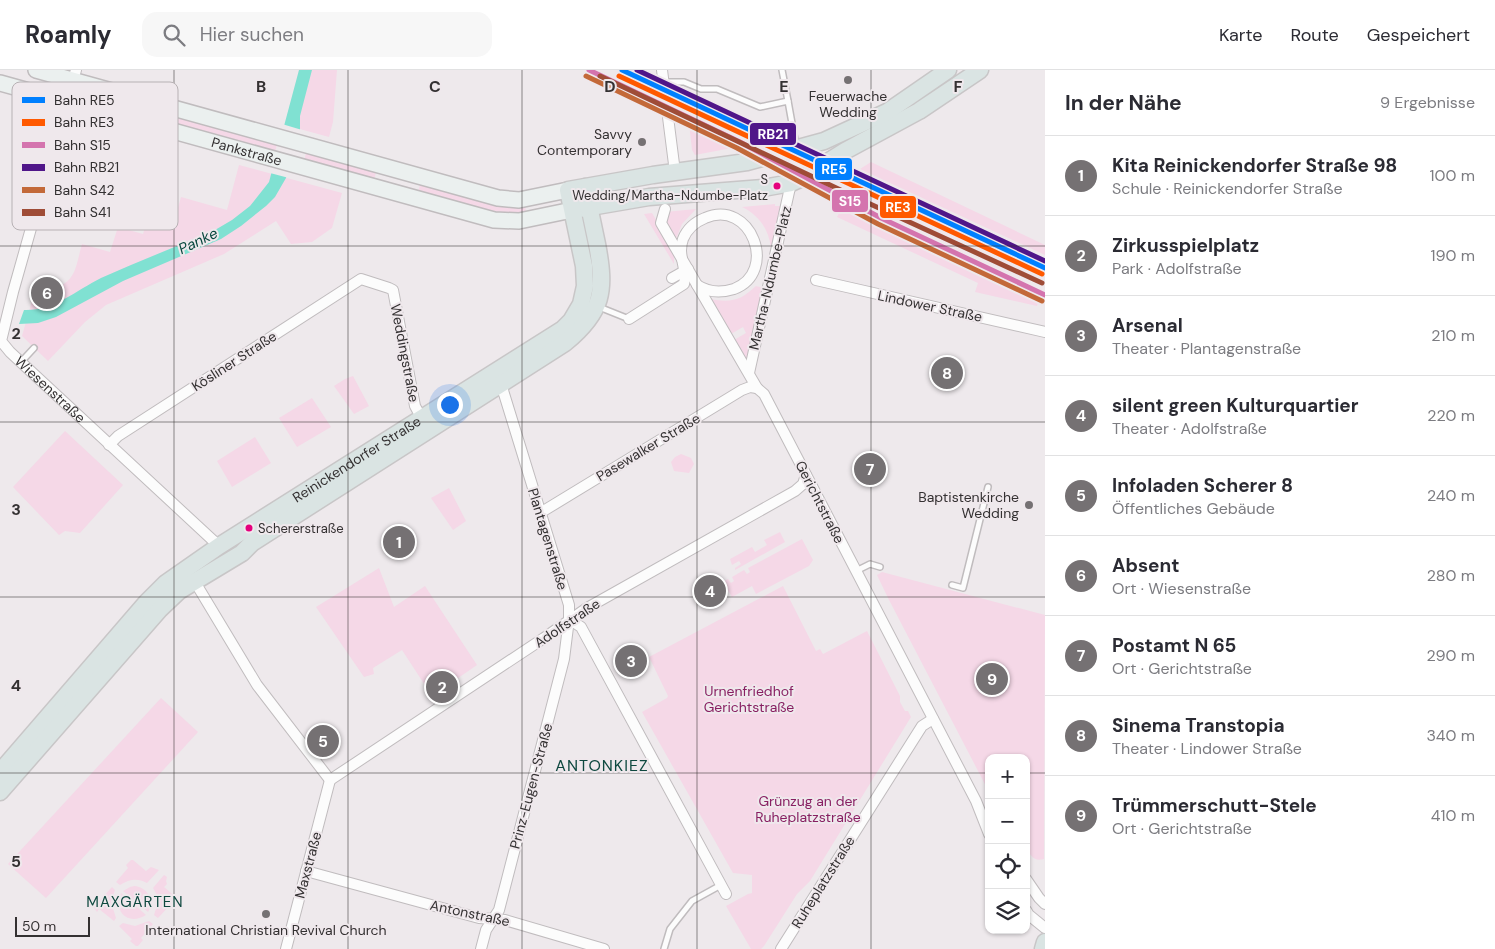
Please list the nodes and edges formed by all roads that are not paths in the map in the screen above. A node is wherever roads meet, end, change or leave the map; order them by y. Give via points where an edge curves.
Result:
1 (662, 70) edge
2 (782, 70) edge
3 (948, 70) edge
4 (980, 70) edge
5 (38, 71) edge
6 (75, 75) edge
7 (957, 76) edge
8 (0, 82) edge
9 (90, 82) edge
10 (663, 82) junction
11 (12, 86) edge
12 (788, 101) junction
13 (178, 110) edge
14 (178, 131) edge
15 (795, 140) dead end
16 (828, 140) junction
17 (837, 157) junction
18 (401, 172) junction
19 (675, 172) junction
20 (791, 183) junction
21 (586, 187) junction
22 (568, 190) junction
23 (395, 192) junction
24 (678, 195) junction
25 (532, 198) junction
26 (590, 206) junction
27 (665, 208) dead end
28 (572, 210) junction
29 (536, 218) junction
30 (31, 230) edge
31 (680, 256) junction
32 (686, 270) junction
33 (672, 278) dead end
34 (361, 280) joint
35 (816, 280) dead end
36 (698, 286) junction
37 (596, 306) junction
38 (629, 319) joint
39 (1045, 332) edge
40 (1, 338) edge
41 (34, 348) dead end
42 (21, 362) junction
43 (749, 373) junction
44 (498, 378) junction
45 (757, 388) junction
46 (422, 419) junction
47 (109, 445) junction
48 (806, 475) junction
49 (988, 487) dead end
50 (540, 513) junction
51 (248, 537) junction
52 (219, 546) junction
53 (228, 561) junction
54 (879, 565) dead end
55 (856, 570) junction
56 (191, 575) junction
57 (952, 585) dead end
58 (152, 608) junction
59 (569, 620) junction
60 (934, 719) junction
61 (0, 772) edge
62 (330, 780) junction
63 (0, 792) edge
64 (976, 801) junction
65 (985, 811) edge
66 (985, 824) edge
67 (306, 871) junction
68 (1030, 886) edge
69 (723, 890) joint
70 (1045, 904) edge
71 (1030, 916) edge
72 (493, 920) junction
73 (1045, 928) edge
74 (1045, 942) edge
75 (286, 949) edge
76 (481, 949) edge
77 (604, 949) edge
78 (664, 949) edge
79 (781, 949) edge
80 (1043, 949) edge

1 - 10 street
2 - 12 lane
3 - 16 main road via 887,112
4 - 7 main road
5 - 6 main road, Pankstraße
6 - 9 main road, Pankstraße
7 - 17 main road via 919,111
8 - 11 main road, Pankstraße
10 - 12 lane via 684,82 701,89 717,89 760,107
10 - 19 street
12 - 15 lane
13 - 18 main road, Pankstraße
14 - 23 main road, Pankstraße
16 - 17 lane
16 - 19 main road via 747,162
17 - 20 main road
18 - 23 main road
18 - 25 main road, Pankstraße via 506,200
19 - 21 main road
19 - 24 main road
20 - 24 main road
20 - 43 street, Martha-Ndumbe-Platz
21 - 22 main road
21 - 26 main road, Reinickendorfer Straße
22 - 25 main road, Pankstraße
22 - 28 main road, Reinickendorfer Straße
23 - 29 main road, Pankstraße via 494,220
24 - 26 main road
25 - 29 main road
26 - 28 main road
26 - 37 main road, Reinickendorfer Straße via 602,271
27 - 31 street via 660,223
28 - 29 main road, Pankstraße
28 - 44 main road, Reinickendorfer Straße via 586,286 581,304 563,330
30 - 40 street, Wiesenstraße
31 - 32 street
31 - 36 street, Martha-Ndumbe-Platz via 683,239 689,229 711,216 737,219 753,235 757,258 749,278 725,292 712,292
32 - 33 street
32 - 36 street
32 - 38 street via 684,284
34 - 46 street, Weddingstraße via 393,290 415,406
34 - 47 street, Kösliner Straße via 118,436
35 - 39 street, Lindower Straße
36 - 43 street, Gerichtstraße
37 - 38 lane
37 - 44 main road, Reinickendorfer Straße via 582,328 565,344
40 - 42 street, Wiesenstraße
41 - 42 lane
42 - 47 street, Wiesenstraße
43 - 45 street, Gerichtstraße
44 - 46 main road, Reinickendorfer Straße
44 - 50 street, Plantagenstraße
44 - 51 main road, Reinickendorfer Straße
45 - 48 street, Gerichtstraße via 764,394
45 - 50 street, Pasewalker Straße via 742,390
46 - 51 main road, Reinickendorfer Straße
47 - 52 street, Wiesenstraße
48 - 55 street, Gerichtstraße
48 - 59 street, Adolfstraße via 803,484 795,491
49 - 57 lane via 963,588
50 - 59 street, Plantagenstraße via 569,605
51 - 52 main road, Reinickendorfer Straße
51 - 53 main road, Reinickendorfer Straße via 242,553
52 - 53 main road
52 - 56 main road, Reinickendorfer Straße
53 - 56 main road, Reinickendorfer Straße
54 - 55 lane via 870,564
55 - 60 street, Gerichtstraße
56 - 58 main road, Reinickendorfer Straße via 166,583
56 - 62 street via 257,685
58 - 61 main road, Reinickendorfer Straße
58 - 63 main road, Reinickendorfer Straße
59 - 62 street, Adolfstraße
59 - 69 street via 581,627
59 - 72 street, Prinz-Eugen-Straße via 564,660 499,910
60 - 64 street, Gerichtstraße
60 - 79 street, Ruheplatzstraße via 922,726
62 - 67 street, Maxstraße
64 - 65 street, Gerichtstraße
64 - 66 street, Gerichtstraße
67 - 72 street, Antonstraße
67 - 75 street, Maxstraße
68 - 70 street
69 - 78 lane via 692,901 670,929
71 - 73 street
72 - 76 street, Prinz-Eugen-Straße via 486,930
72 - 77 street, Antonstraße via 505,920
74 - 80 main road

